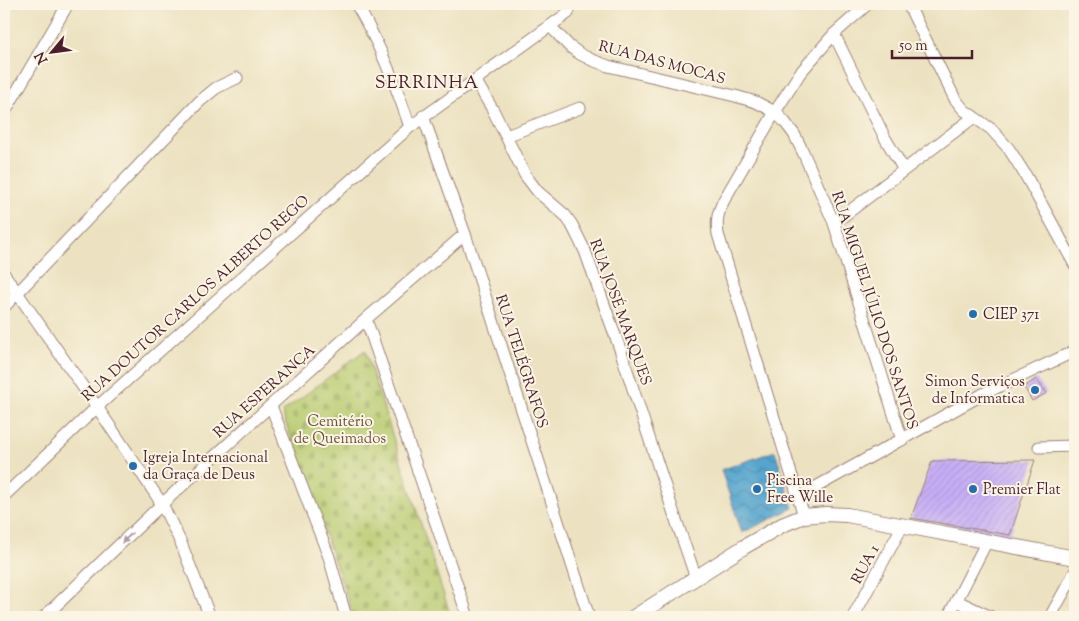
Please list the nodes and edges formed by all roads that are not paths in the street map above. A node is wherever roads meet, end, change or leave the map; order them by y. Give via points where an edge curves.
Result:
1 (68, 4) edge
2 (356, 4) edge
3 (581, 4) edge
4 (868, 4) edge
5 (908, 4) edge
6 (569, 8) edge
7 (550, 26) junction
8 (834, 34) junction
9 (238, 78) dead end
10 (475, 80) junction
11 (580, 108) dead end
12 (4, 112) edge
13 (775, 112) junction
14 (423, 116) junction
15 (974, 117) junction
16 (410, 126) junction
17 (506, 136) junction
18 (904, 170) junction
19 (834, 223) junction
20 (466, 234) junction
21 (1072, 251) edge
22 (1075, 265) edge
23 (4, 274) edge
24 (18, 294) junction
25 (4, 308) edge
26 (366, 319) junction
27 (1075, 351) edge
28 (96, 406) junction
29 (271, 406) junction
30 (902, 440) junction
31 (1075, 446) edge
32 (1039, 447) dead end
33 (4, 496) edge
34 (798, 497) junction
35 (162, 504) junction
36 (804, 516) junction
37 (903, 526) junction
38 (987, 541) junction
39 (1075, 558) edge
40 (1075, 572) edge
41 (696, 578) junction
42 (957, 600) junction
43 (4, 614) edge
44 (983, 616) edge
45 (7, 617) edge
46 (44, 617) edge
47 (210, 617) edge
48 (346, 617) edge
49 (468, 617) edge
50 (589, 617) edge
51 (634, 617) edge
52 (853, 617) edge
53 (948, 617) edge
54 (1050, 617) edge

1 - 12 street
2 - 16 street via 383,58
3 - 6 street, RUA DOUTOR CARLOS ALBERTO REGO
4 - 8 street
5 - 15 street via 955,99
6 - 7 street, RUA DOUTOR CARLOS ALBERTO REGO
7 - 10 street, RUA DOUTOR CARLOS ALBERTO REGO
7 - 13 street, RUA DAS MOCAS via 569,46 592,60 735,96
8 - 13 street via 800,73
8 - 18 street
9 - 24 street via 216,88 199,102
10 - 14 street, RUA DOUTOR CARLOS ALBERTO REGO
10 - 17 street, RUA JOSÉ MARQUES
11 - 17 street
13 - 19 street, RUA MIGUEL JÚLIO DOS SANTOS via 804,152
13 - 34 street via 724,200 716,224
14 - 16 street, RUA DOUTOR CARLOS ALBERTO REGO
14 - 20 street, RUA TELÉGRAFOS
15 - 18 street
15 - 21 street via 991,129 1009,149
16 - 28 street, RUA DOUTOR CARLOS ALBERTO REGO
17 - 41 street, RUA JOSÉ MARQUES via 525,175 565,215 585,251
18 - 19 street
19 - 30 street, RUA MIGUEL JÚLIO DOS SANTOS
20 - 26 street, RUA ESPERANÇA
20 - 50 street, RUA TELÉGRAFOS
21 - 22 street
23 - 24 street
24 - 25 street
24 - 28 street
26 - 29 street, RUA ESPERANÇA
26 - 49 street
27 - 30 street via 986,393
28 - 33 street, RUA DOUTOR CARLOS ALBERTO REGO
28 - 35 street
29 - 35 street, RUA ESPERANÇA
29 - 48 street via 329,557
30 - 34 street
31 - 32 street
34 - 36 street
35 -> 46 street, RUA ESPERANÇA
35 - 47 street
36 - 37 main road via 847,515
36 - 41 main road via 782,525
37 - 38 main road
37 - 52 street, RUA 1
38 - 39 main road
38 - 42 street
40 - 54 street
41 - 51 main road
42 - 44 street
42 - 53 street
43 - 45 street

